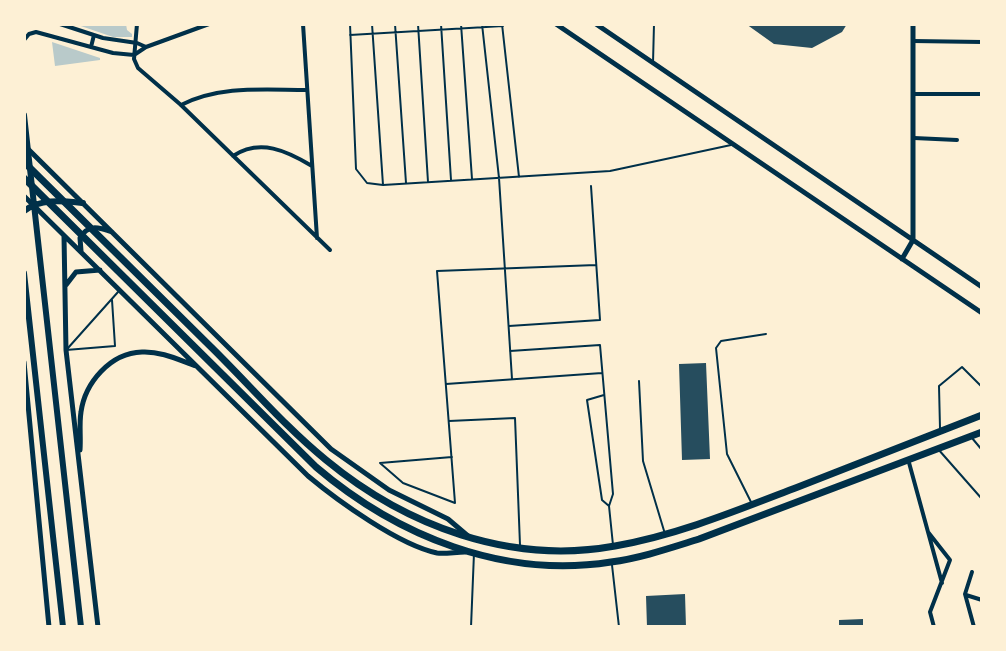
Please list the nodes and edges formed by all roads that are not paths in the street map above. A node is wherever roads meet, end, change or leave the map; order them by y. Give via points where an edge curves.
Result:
1 (60, 24) edge
2 (137, 24) edge
3 (209, 24) edge
4 (303, 24) edge
5 (350, 24) edge
6 (372, 24) edge
7 (395, 24) edge
8 (418, 24) edge
9 (441, 24) edge
10 (461, 24) edge
11 (556, 24) edge
12 (596, 24) edge
13 (654, 24) edge
14 (913, 24) edge
15 (502, 25) edge
16 (482, 26) edge
17 (462, 29) junction
18 (441, 30) junction
19 (419, 31) junction
20 (395, 33) junction
21 (373, 34) junction
22 (94, 35) junction
23 (350, 35) junction
24 (24, 40) edge
25 (913, 41) junction
26 (121, 42) junction
27 (982, 42) edge
28 (137, 43) junction
29 (92, 47) junction
30 (146, 47) junction
31 (120, 53) junction
32 (134, 55) junction
33 (653, 63) junction
34 (307, 90) junction
35 (913, 94) junction
36 (982, 94) edge
37 (181, 105) junction
38 (24, 116) edge
39 (914, 138) junction
40 (957, 140) dead end
41 (733, 144) junction
42 (25, 148) edge
43 (233, 156) junction
44 (24, 162) edge
45 (312, 166) junction
46 (519, 177) junction
47 (24, 178) edge
48 (499, 178) junction
49 (472, 179) junction
50 (451, 181) junction
51 (428, 182) junction
52 (406, 183) junction
53 (383, 185) junction
54 (591, 186) dead end
55 (24, 196) edge
56 (83, 203) junction
57 (33, 206) junction
58 (24, 211) edge
59 (113, 232) junction
60 (64, 236) junction
61 (317, 237) junction
62 (913, 240) junction
63 (330, 250) dead end
64 (85, 256) junction
65 (902, 259) junction
66 (596, 265) junction
67 (505, 269) junction
68 (100, 270) junction
69 (24, 273) edge
70 (24, 280) edge
71 (982, 287) edge
72 (64, 290) junction
73 (120, 290) junction
74 (112, 300) junction
75 (982, 313) edge
76 (509, 326) junction
77 (766, 334) dead end
78 (66, 350) junction
79 (510, 351) junction
80 (24, 362) edge
81 (198, 368) junction
82 (603, 373) junction
83 (512, 379) junction
84 (639, 381) dead end
85 (446, 384) junction
86 (982, 387) edge
87 (604, 395) junction
88 (982, 415) edge
89 (449, 421) junction
90 (940, 431) junction
91 (982, 432) edge
92 (970, 436) junction
93 (937, 448) junction
94 (982, 448) edge
95 (452, 457) junction
96 (907, 459) junction
97 (80, 469) junction
98 (982, 499) edge
99 (753, 504) junction
100 (609, 506) junction
101 (928, 532) junction
102 (665, 534) junction
103 (471, 539) junction
104 (613, 546) junction
105 (520, 548) junction
106 (470, 553) junction
107 (612, 562) junction
108 (972, 572) dead end
109 (942, 583) junction
110 (965, 594) junction
111 (982, 600) edge
112 (49, 627) edge
113 (63, 627) edge
114 (81, 627) edge
115 (98, 627) edge
116 (471, 627) edge
117 (619, 627) edge
118 (934, 627) edge
119 (974, 627) edge

1 - 22 street
2 - 28 street
3 - 30 street
4 - 34 street
5 - 23 lane
6 - 21 lane
7 - 20 lane
8 - 19 lane
9 - 18 lane
10 - 17 lane
11 - 41 main road
12 - 33 main road
13 - 33 lane
14 - 25 main road
15 - 16 lane
15 - 46 lane
16 - 17 lane
16 - 48 lane
17 - 18 lane
17 - 49 lane
18 - 19 lane
18 - 50 lane
19 - 20 lane
19 - 51 lane
20 - 21 lane
20 - 52 lane
21 - 23 lane
21 - 53 lane
22 - 26 street
22 - 29 street
23 - 53 lane via 356,169 367,183
24 - 29 street via 36,32
25 - 27 street
25 - 35 main road
26 - 28 street
26 - 31 street
28 - 30 street
28 - 32 street
29 - 31 street
30 - 32 street
31 - 32 street
32 - 37 street via 138,68
33 - 62 main road
34 - 37 street via 235,90 205,95
34 - 45 street
35 - 36 street
35 - 39 main road
37 - 43 street
38 - 42 main road
39 - 40 street
39 - 62 main road
41 - 46 lane via 610,171
41 - 65 main road
42 - 56 main road
42 - 57 main road
43 - 45 street via 244,148 270,147
43 - 61 street
44 - 103 highway via 323,458 384,502
45 - 61 street
46 - 48 lane
47 - 106 highway via 343,490 377,513
48 - 49 lane
48 - 67 lane
49 - 50 lane
50 - 51 lane
51 - 52 lane
52 - 53 lane
54 - 66 lane
55 - 57 main road
56 - 57 main road via 61,200
56 - 59 main road
57 - 58 main road
57 - 60 main road
57 - 114 main road
59 - 64 main road via 98,227 87,230 79,244
59 - 103 main road via 331,449 389,490 448,519
60 - 64 main road
60 - 72 main road
61 - 63 street
62 - 65 main road
62 - 71 main road
64 - 68 main road
65 - 75 main road
66 - 67 lane
66 - 76 lane via 600,320
67 - 76 lane
67 - 85 lane via 437,271
68 - 72 main road via 76,272 67,280
68 - 73 main road
69 - 70 main road
70 - 113 main road
72 - 78 main road
73 - 74 lane
73 - 81 main road
74 - 78 lane
74 - 78 lane via 115,346
76 - 79 lane
77 - 99 lane via 721,341 716,348 727,454
78 - 97 main road
79 - 82 lane via 600,345
79 - 83 lane
80 - 112 main road
81 - 97 main road via 142,352 114,360 88,388 81,412
81 - 106 main road via 337,500 372,523 437,553
82 - 83 lane
82 - 87 lane
83 - 85 lane
84 - 102 lane via 643,461
85 - 89 lane
86 - 90 lane via 962,367 939,386
87 - 100 lane via 613,494
87 - 100 lane via 587,400 602,500
88 - 90 highway
89 - 95 lane
89 - 105 lane via 515,418
90 - 99 highway
91 - 92 highway
92 - 93 highway
92 - 94 lane
93 - 96 highway
93 - 98 lane
95 - 95 lane via 455,503 404,483 380,463
96 - 101 street
96 - 107 highway via 699,538
97 - 115 main road
99 - 102 highway
100 - 104 lane
101 - 109 street
101 - 109 street via 950,560
102 - 104 highway
103 - 105 highway
104 - 105 highway
106 - 107 highway via 554,566
106 - 116 lane
107 - 117 lane
108 - 110 street
109 - 118 street via 930,612
110 - 111 street
110 - 119 street

